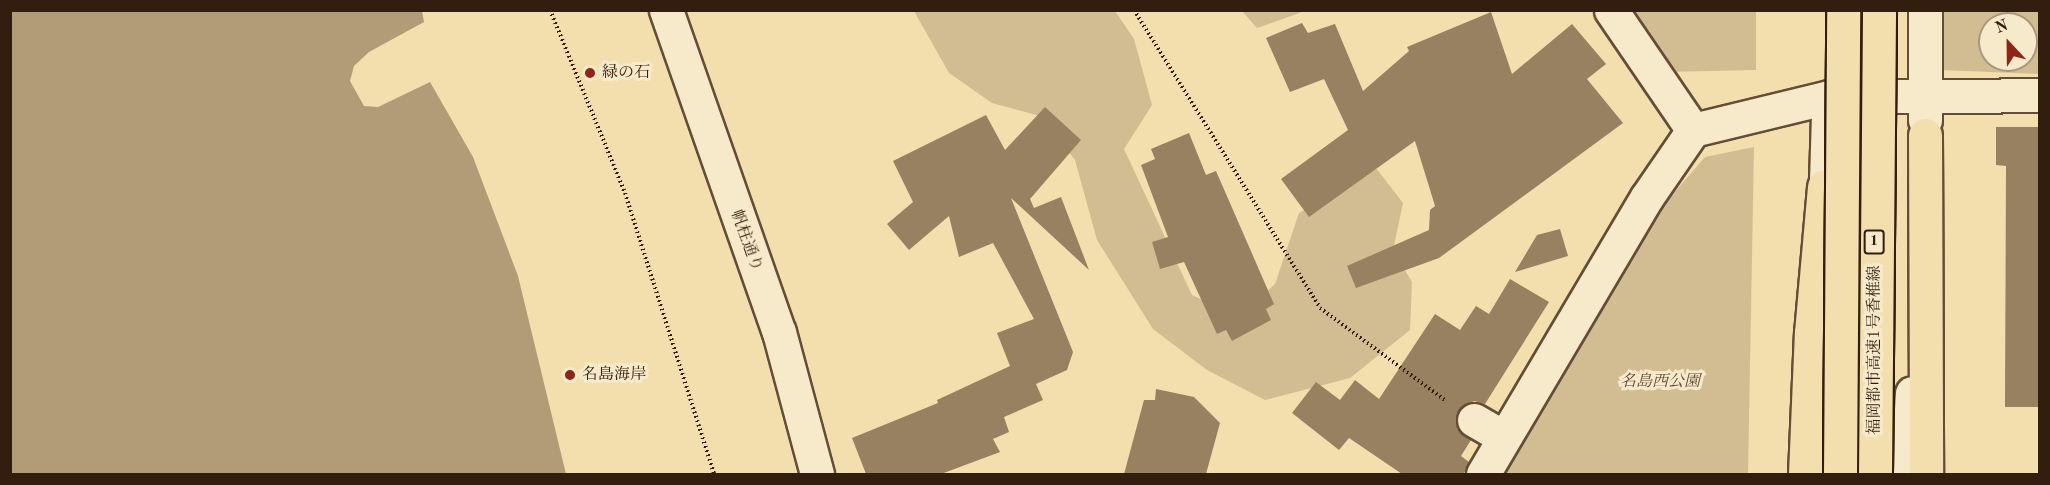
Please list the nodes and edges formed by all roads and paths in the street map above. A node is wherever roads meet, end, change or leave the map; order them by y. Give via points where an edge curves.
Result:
1 (550, 10) edge
2 (666, 10) edge
3 (1134, 10) edge
4 (1611, 10) edge
5 (1830, 10) edge
6 (1843, 10) edge
7 (1879, 10) edge
8 (1925, 10) edge
9 (2040, 95) edge
10 (1829, 97) junction
11 (1925, 98) junction
12 (1693, 130) junction
13 (1925, 135) junction
14 (1824, 187) junction
15 (1474, 420) joint
16 (1503, 437) junction
17 (714, 474) edge
18 (817, 474) edge
19 (1483, 474) edge
20 (1805, 474) edge
21 (1839, 474) edge
22 (1875, 474) edge
23 (1907, 474) edge
24 (1926, 474) edge

1 - 17 path via 625,193
2 - 18 street, 帆柱通り via 779,332
3 - 15 path via 1320,308 1378,355
4 - 12 street
5 - 10 street
6 - 21 highway, 福岡都市高速1号香椎線 / 1, bridge
7 - 22 highway, 福岡都市高速1号香椎線 / 1, bridge
8 - 11 street
9 - 11 street
10 - 11 street
10 - 12 street
10 - 14 street
11 - 13 street
12 - 16 street via 1647,196
13 - 23 street
13 - 24 highway
14 - 20 highway
14 - 21 street
15 - 16 street
16 - 19 street

